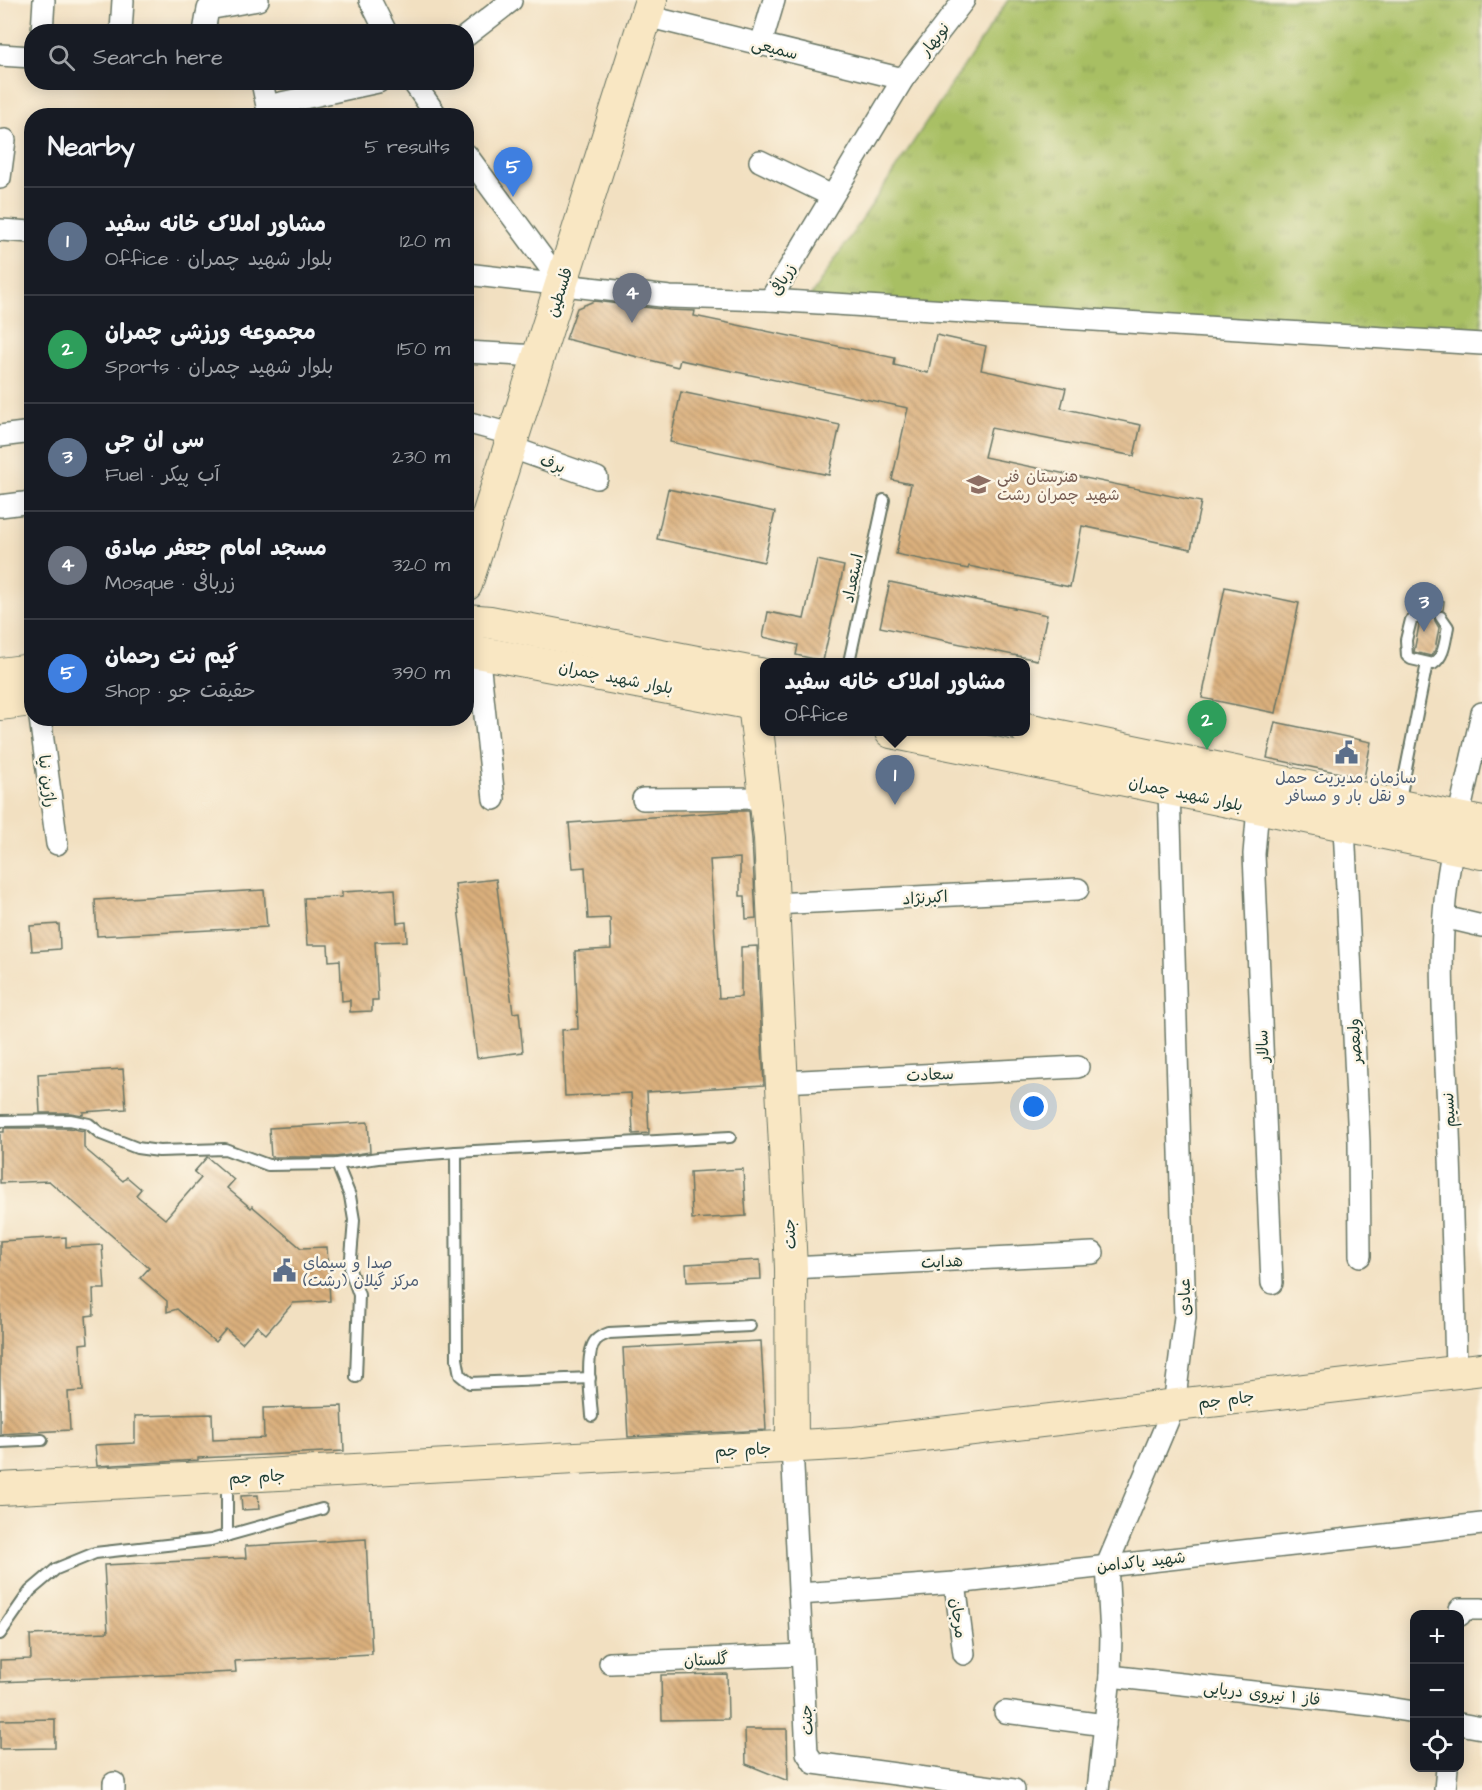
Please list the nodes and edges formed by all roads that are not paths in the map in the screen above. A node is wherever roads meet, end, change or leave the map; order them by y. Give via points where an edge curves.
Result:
1 (44, 0) edge
2 (123, 0) edge
3 (258, 0) edge
4 (370, 0) edge
5 (774, 0) edge
6 (964, 0) edge
7 (511, 1) edge
8 (648, 8) edge
9 (42, 24) edge
10 (122, 24) edge
11 (205, 24) edge
12 (382, 24) edge
13 (474, 30) edge
14 (761, 44) junction
15 (0, 56) edge
16 (24, 57) edge
17 (903, 79) junction
18 (264, 90) edge
19 (341, 90) edge
20 (419, 90) edge
21 (432, 108) edge
22 (5, 140) dead end
23 (760, 160) dead end
24 (474, 165) edge
25 (0, 178) edge
26 (832, 196) junction
27 (0, 230) edge
28 (24, 232) edge
29 (474, 275) edge
30 (561, 284) junction
31 (770, 300) junction
32 (1482, 344) edge
33 (474, 352) edge
34 (539, 356) junction
35 (474, 425) edge
36 (24, 433) edge
37 (0, 436) edge
38 (512, 441) junction
39 (597, 478) dead end
40 (884, 500) dead end
41 (24, 503) edge
42 (0, 506) edge
43 (474, 560) edge
44 (1420, 616) dead end
45 (1441, 617) dead end
46 (474, 621) edge
47 (474, 650) edge
48 (850, 658) edge
49 (1427, 663) junction
50 (474, 664) edge
51 (24, 671) edge
52 (0, 674) edge
53 (760, 690) edge
54 (760, 690) edge
55 (24, 701) edge
56 (0, 704) edge
57 (1482, 713) edge
58 (41, 726) edge
59 (1030, 730) edge
60 (762, 736) edge
61 (910, 736) edge
62 (1169, 790) junction
63 (764, 798) junction
64 (494, 799) dead end
65 (643, 799) dead end
66 (1258, 808) junction
67 (1347, 812) junction
68 (1395, 822) junction
69 (1469, 836) edge
70 (57, 844) dead end
71 (1078, 889) dead end
72 (773, 904) junction
73 (1444, 917) junction
74 (1482, 926) edge
75 (1078, 1067) dead end
76 (782, 1082) junction
77 (0, 1121) edge
78 (730, 1137) dead end
79 (456, 1152) junction
80 (337, 1164) junction
81 (1093, 1253) dead end
82 (1360, 1257) dead end
83 (791, 1268) junction
84 (1272, 1283) dead end
85 (750, 1326) dead end
86 (1469, 1371) edge
87 (356, 1377) dead end
88 (590, 1378) junction
89 (1174, 1406) junction
90 (592, 1416) dead end
91 (42, 1440) dead end
92 (0, 1442) edge
93 (792, 1446) junction
94 (227, 1477) junction
95 (0, 1489) edge
96 (322, 1509) dead end
97 (1482, 1524) edge
98 (226, 1536) junction
99 (1107, 1564) junction
100 (955, 1583) junction
101 (800, 1594) junction
102 (1482, 1609) edge
103 (1460, 1610) edge
104 (0, 1634) edge
105 (802, 1654) junction
106 (964, 1654) dead end
107 (610, 1663) dead end
108 (1110, 1676) junction
109 (1410, 1711) edge
110 (1005, 1712) dead end
111 (1105, 1725) junction
112 (1464, 1725) edge
113 (1482, 1728) edge
114 (1446, 1772) edge
115 (1014, 1790) edge
116 (1098, 1790) edge
117 (1444, 1790) edge

1 - 9 street
2 - 10 street
3 - 11 street via 208,9
4 - 12 street
5 - 14 street
6 - 17 street, نوبهار
7 - 13 street
8 - 14 street, سمیعی
8 - 30 street, فلسطین
14 - 17 street, سمیعی
15 - 16 street
17 - 26 street, زربافی
18 - 19 street via 267,106
20 - 21 street
22 - 25 street
23 - 26 street
24 - 30 street
26 - 31 street, زربافی
27 - 28 street
29 - 30 street, زربافی
30 - 31 street, زربافی via 670,297
30 - 34 street, فلسطین
31 - 32 street
33 - 34 street
34 - 38 street, فلسطین
35 - 38 street, برف
36 - 37 street
38 - 39 street, برف
38 - 43 street, فلسطین
40 - 48 lane, استعداد
41 - 42 street
44 - 49 lane via 1411,620 1408,628 1407,656
45 - 49 lane via 1448,627 1443,651 1436,662
46 - 53 street, بلوار شهید چمران via 501,624
47 - 54 street, بلوار شهید چمران
49 - 68 lane
50 - 64 street
51 - 52 street
55 - 56 street
57 - 69 street, نسیم
58 - 70 street, راژین نیا
59 - 67 street, بلوار شهید چمران
60 - 63 street, جنت
61 - 62 street, بلوار شهید چمران
62 - 66 street, بلوار شهید چمران
62 - 89 street, عبادی via 1185,1317
63 - 65 street
63 - 72 street, جنت
66 - 67 street, بلوار شهید چمران
66 - 84 street, سالار via 1254,854
67 - 68 street, بلوار شهید چمران
67 - 82 street, ولیعصر
68 - 69 street, بلوار شهید چمران
69 - 73 street, نسیم via 1446,879
71 - 72 street, اکبرنژاد
72 - 76 street, جنت
73 - 74 street
73 - 86 street, نسیم via 1443,990 1453,1203
75 - 76 street, سعادت
76 - 83 street, جنت
77 - 80 lane via 70,1120 89,1124 101,1134 136,1148 225,1149 268,1165
78 - 79 lane
79 - 80 lane
79 - 88 lane via 456,1359 460,1375 470,1383
80 - 87 lane via 350,1196 354,1220 350,1270 359,1295
81 - 83 street, هدایت
83 - 93 street, جنت
85 - 88 lane via 609,1333 598,1337 592,1346
86 - 89 street, جام جم
88 - 90 lane
89 - 93 street, جام جم via 855,1443
89 - 99 street, عبادی
91 - 92 lane
93 - 94 street, جام جم
93 - 101 street, جنت
94 - 95 street, جام جم
94 - 98 lane
96 - 98 lane
97 - 99 street, شهید پاکدامن
98 - 104 lane via 96,1553 56,1569 30,1591
99 - 100 street, شهید پاکدامن
99 - 108 street, عبادی
100 - 101 street, شهید پاکدامن
100 - 106 street, مرجان
101 - 105 street, جنت
102 - 103 street
105 - 107 street, گلستان
105 - 115 street, جنت via 807,1753 814,1763
108 - 109 street, فاز ۱ نیروی دریایی
108 - 111 street, عبادی
110 - 111 street
111 - 116 street, عبادی
112 - 113 street
114 - 117 street

